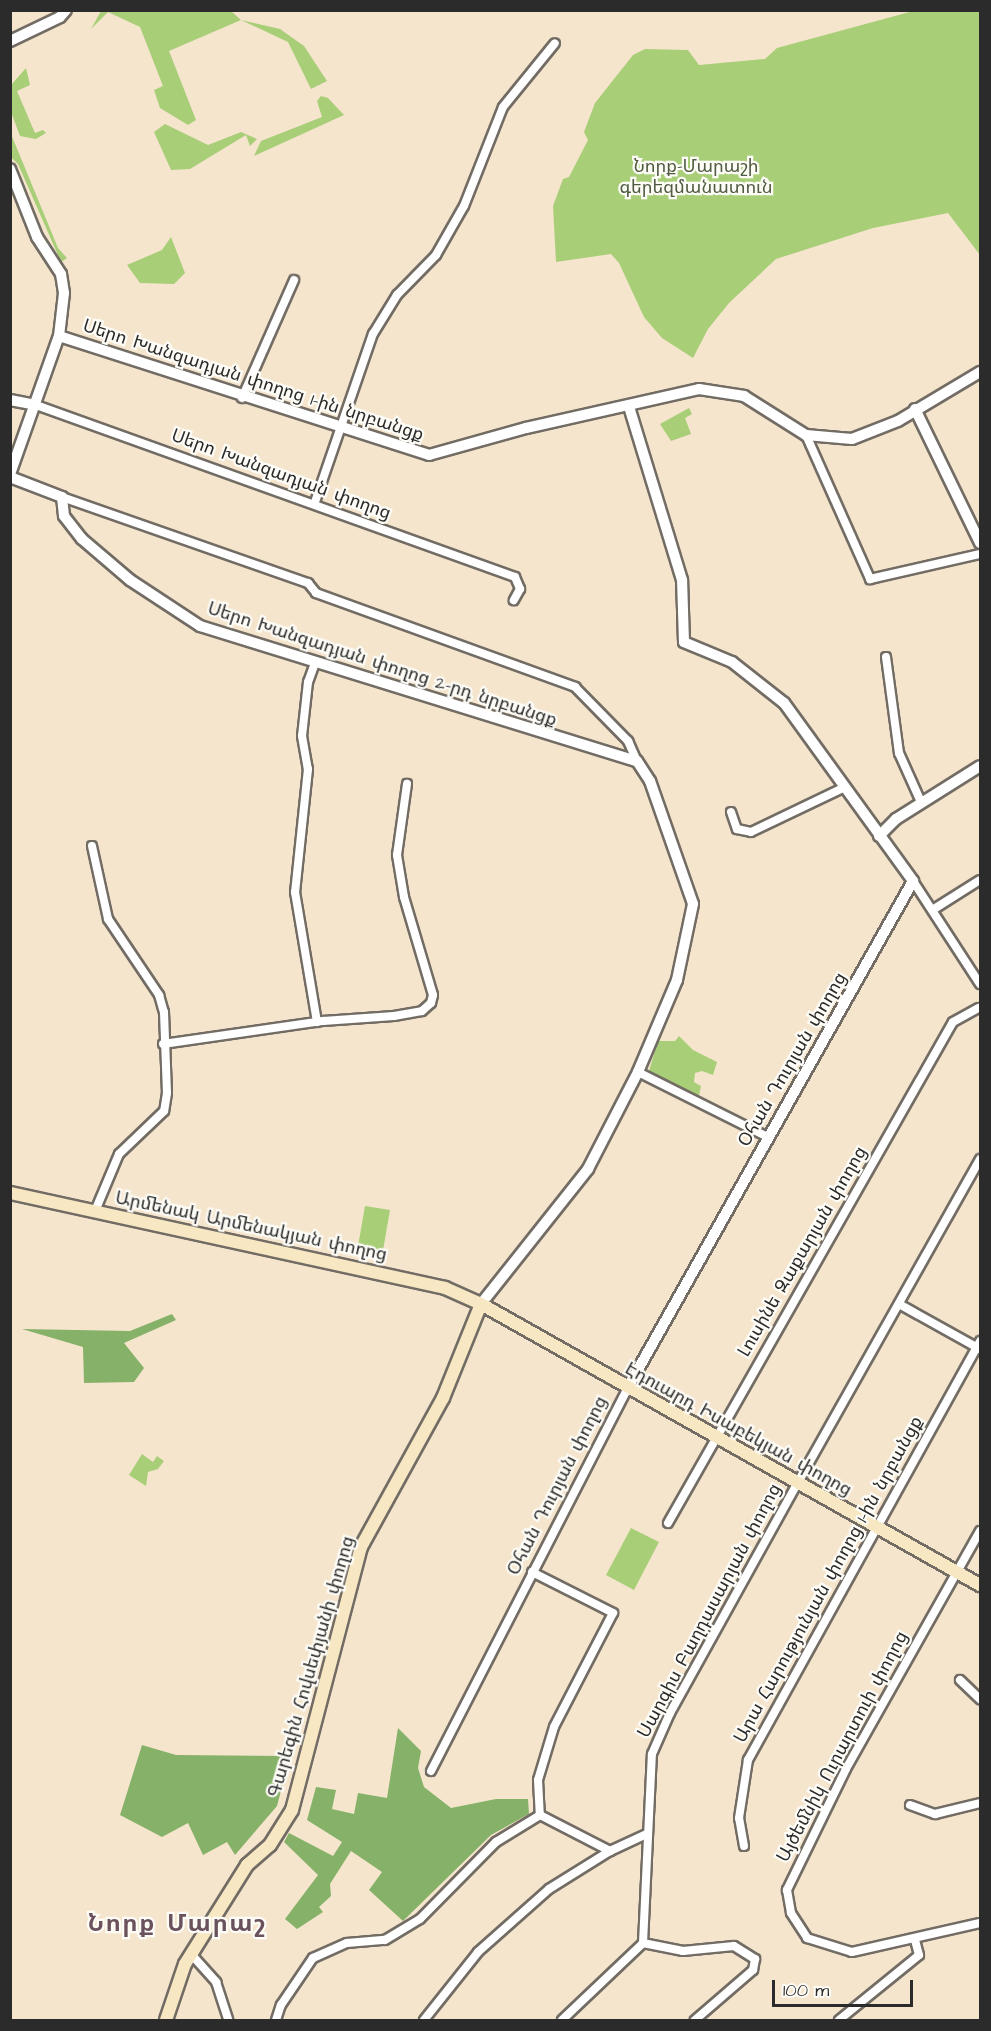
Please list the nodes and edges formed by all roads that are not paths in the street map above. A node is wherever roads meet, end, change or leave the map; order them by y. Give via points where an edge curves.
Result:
1 (66, 10) edge
2 (10, 41) edge
3 (555, 43) dead end
4 (10, 170) edge
5 (294, 280) dead end
6 (59, 336) junction
7 (981, 372) edge
8 (242, 398) junction
9 (10, 400) edge
10 (36, 405) junction
11 (629, 407) junction
12 (915, 409) junction
13 (341, 428) junction
14 (806, 435) junction
15 (10, 475) edge
16 (62, 497) junction
17 (315, 502) junction
18 (981, 543) edge
19 (981, 554) edge
20 (514, 600) dead end
21 (886, 657) dead end
22 (315, 663) junction
23 (637, 760) junction
24 (981, 766) edge
25 (407, 784) dead end
26 (845, 787) junction
27 (921, 802) junction
28 (731, 812) dead end
29 (879, 836) junction
30 (92, 846) dead end
31 (981, 880) edge
32 (914, 881) junction
33 (934, 909) junction
34 (981, 984) edge
35 (978, 1008) dead end
36 (317, 1022) junction
37 (164, 1044) junction
38 (638, 1072) junction
39 (768, 1137) junction
40 (981, 1159) edge
41 (10, 1193) edge
42 (95, 1211) junction
43 (481, 1304) junction
44 (899, 1304) junction
45 (979, 1346) edge
46 (627, 1389) junction
47 (716, 1439) junction
48 (796, 1484) junction
49 (668, 1523) dead end
50 (878, 1529) junction
51 (981, 1531) edge
52 (532, 1572) junction
53 (957, 1572) junction
54 (981, 1585) edge
55 (960, 1680) dead end
56 (981, 1699) edge
57 (431, 1772) dead end
58 (981, 1803) edge
59 (910, 1805) dead end
60 (540, 1815) junction
61 (646, 1834) junction
62 (744, 1846) dead end
63 (610, 1851) junction
64 (981, 1923) edge
65 (915, 1940) junction
66 (643, 1942) junction
67 (191, 1954) junction
68 (166, 2020) edge
69 (228, 2020) edge
70 (276, 2020) edge
71 (424, 2020) edge
72 (562, 2020) edge
73 (695, 2020) edge
74 (839, 2020) edge

1 - 2 street via 60,17
3 - 13 street via 503,107 464,206 436,255 398,295 373,334
4 - 6 street via 37,237 61,274 64,293
5 - 8 street
6 - 8 street, Սերո Խանզադյան փողոց 1-ին նրբանցք
6 - 10 street, Սերո Խանզադյան փողոց 1-ին նրբանցք
7 - 12 street, Սերո Խանզադյան փողոց 1-ին նրբանցք
8 - 13 street, Սերո Խանզադյան փողոց 1-ին նրբանցք
9 - 10 street, Սերո Խանզադյան փողոց
10 - 15 street
10 - 17 street, Սերո Խանզադյան փողոց
11 - 13 street, Սերո Խանզադյան փողոց 1-ին նրբանցք via 526,428 429,455
11 - 14 street, Սերո Խանզադյան փողոց 1-ին նրբանցք via 699,389 744,396
11 - 26 street via 682,580 684,642 732,662 759,680 784,703
12 - 14 street, Սերո Խանզադյան փողոց 1-ին նրբանցք via 872,435 852,439
12 - 18 street
13 - 17 street
14 - 19 street via 870,579
15 - 16 street
16 - 22 street, Սերո Խանզադյան փողոց 2-րդ նրբանցք via 64,516 82,539 130,580 200,626
16 - 23 street via 308,583 316,593 575,687 628,741
17 - 20 street, Սերո Խանզադյան փողոց via 324,510 515,577 520,589
21 - 27 street via 899,753
22 - 23 street, Սերո Խանզադյան փողոց 2-րդ նրբանցք
22 - 36 street via 302,736 308,769 295,892
23 - 38 street, Գարեգին Հովսեփյանի փողոց via 650,781 693,904 677,980
24 - 27 street
25 - 36 street via 398,867 422,948 433,995 431,1003 422,1011
26 - 28 street via 751,832 737,829
26 - 29 street
27 - 29 street
29 - 32 street
30 - 37 street via 108,919 159,995 164,1012
31 - 33 street
32 - 33 street
32 - 39 street, Օհան Դուրյան փողոց
33 - 34 street
35 - 47 street, Լուսինե Զաքարյան փողոց via 953,1022
36 - 37 street
37 - 42 street via 164,1111 120,1154
38 - 39 street
38 - 43 street, Գարեգին Հովսեփյանի փողոց via 588,1169
39 - 46 street, Օհան Դուրյան փողոց
40 - 44 street, Սարգիս Բաղդասարյան փողոց
41 - 42 main road, Արմենակ Արմենակյան փողոց
42 - 43 main road, Արմենակ Արմենակյան փողոց via 435,1285
43 - 46 main road, Էդուարդ Իսաբեկյան փողոց
43 - 67 main road, Գարեգին Հովսեփյանի փողոց via 442,1398 361,1547 292,1810 270,1845 247,1865
44 - 45 street
44 - 48 street, Սարգիս Բաղդասարյան փողոց
45 - 50 street, Արա Հարությունյան փողոց 1-ին նրբանցք
46 - 47 main road, Էդուարդ Իսաբեկյան փողոց
46 - 52 street, Օհան Դուրյան փողոց
47 - 48 main road, Էդուարդ Իսաբեկյան փողոց
47 - 49 street, Լուսինե Զաքարյան փողոց
48 - 50 main road, Էդուարդ Իսաբեկյան փողոց
48 - 61 street, Սարգիս Բաղդասարյան փողոց via 670,1713 652,1754
50 - 53 main road, Էդուարդ Իսաբեկյան փողոց
50 - 62 street, Արա Հարությունյան փողոց 1-ին նրբանցք via 748,1760 739,1818
51 - 53 street, Այծեմնիկ Ուրարտուի փողոց
52 - 57 street, Օհան Դուրյան փողոց
52 - 60 street via 613,1613 554,1727 537,1780
53 - 54 main road, Էդուարդ Իսաբեկյան փողոց
53 - 65 street, Այծեմնիկ Ուրարտուի փողոց via 846,1768 787,1890 791,1913 807,1938 852,1952
55 - 56 street
58 - 59 street via 935,1814
60 - 63 street
60 - 70 street via 496,1842 420,1919 385,1940 347,1942 313,1958
61 - 63 street
61 - 66 street, Սարգիս Բաղդասարյան փողոց
63 - 71 street via 549,1889 478,1952
64 - 65 street, Այծեմնիկ Ուրարտուի փողոց
65 - 74 street via 919,1955
66 - 72 street
66 - 73 street via 683,1951 734,1946 755,1959 753,1970
67 - 68 main road, Գարեգին Հովսեփյանի փողոց
67 - 69 street via 216,1982

